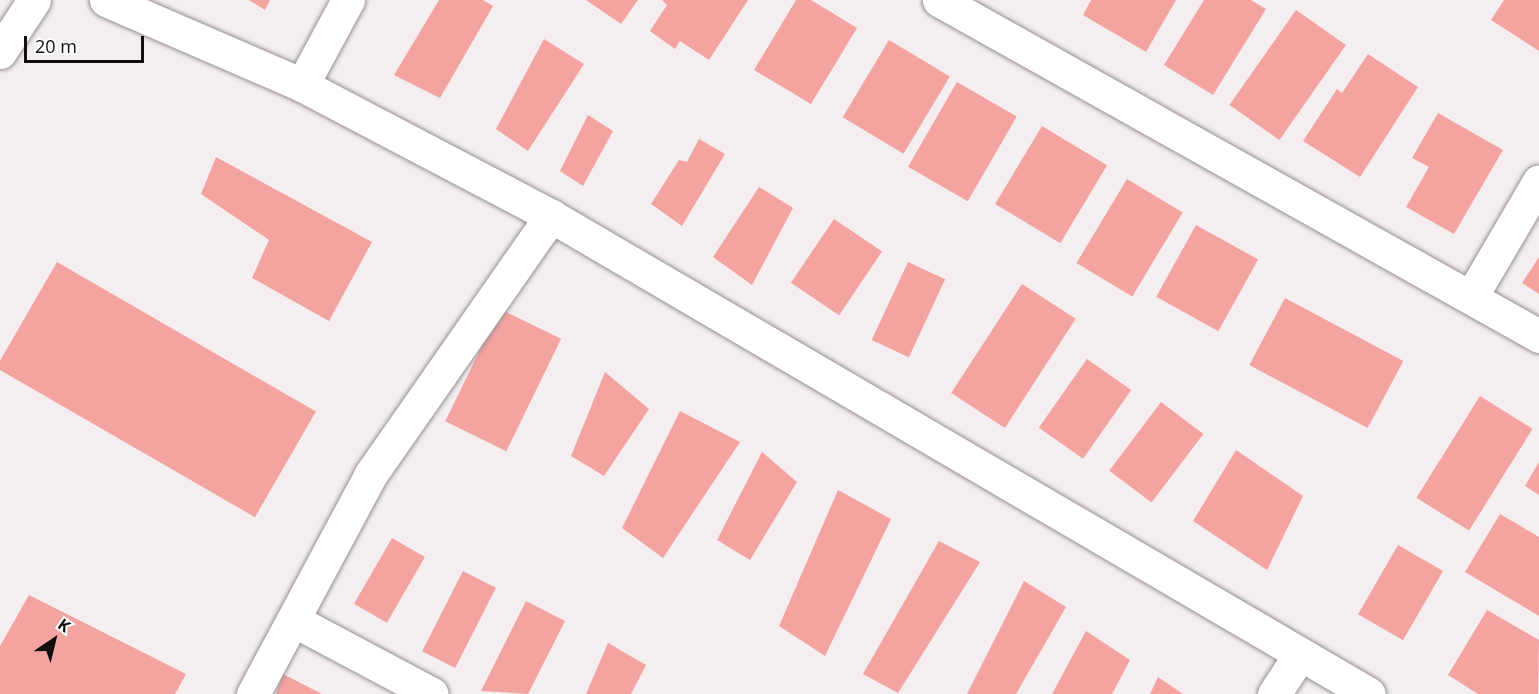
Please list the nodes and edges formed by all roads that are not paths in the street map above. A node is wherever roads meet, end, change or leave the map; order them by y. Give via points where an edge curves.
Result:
1 (34, 0) edge
2 (106, 0) edge
3 (348, 0) edge
4 (939, 0) edge
5 (0, 52) edge
6 (302, 85) junction
7 (1539, 181) edge
8 (551, 216) junction
9 (1471, 297) junction
10 (1539, 336) edge
11 (293, 620) junction
12 (1299, 656) junction
13 (253, 694) edge
14 (432, 694) edge
15 (1274, 694) edge
16 (1369, 694) edge

1 - 5 street
2 - 6 street
3 - 6 street
4 - 9 street
6 - 8 street
7 - 9 street
8 - 11 street via 371,474
8 - 12 street
9 - 10 street
11 - 13 street
11 - 14 street
12 - 15 street
12 - 16 street

